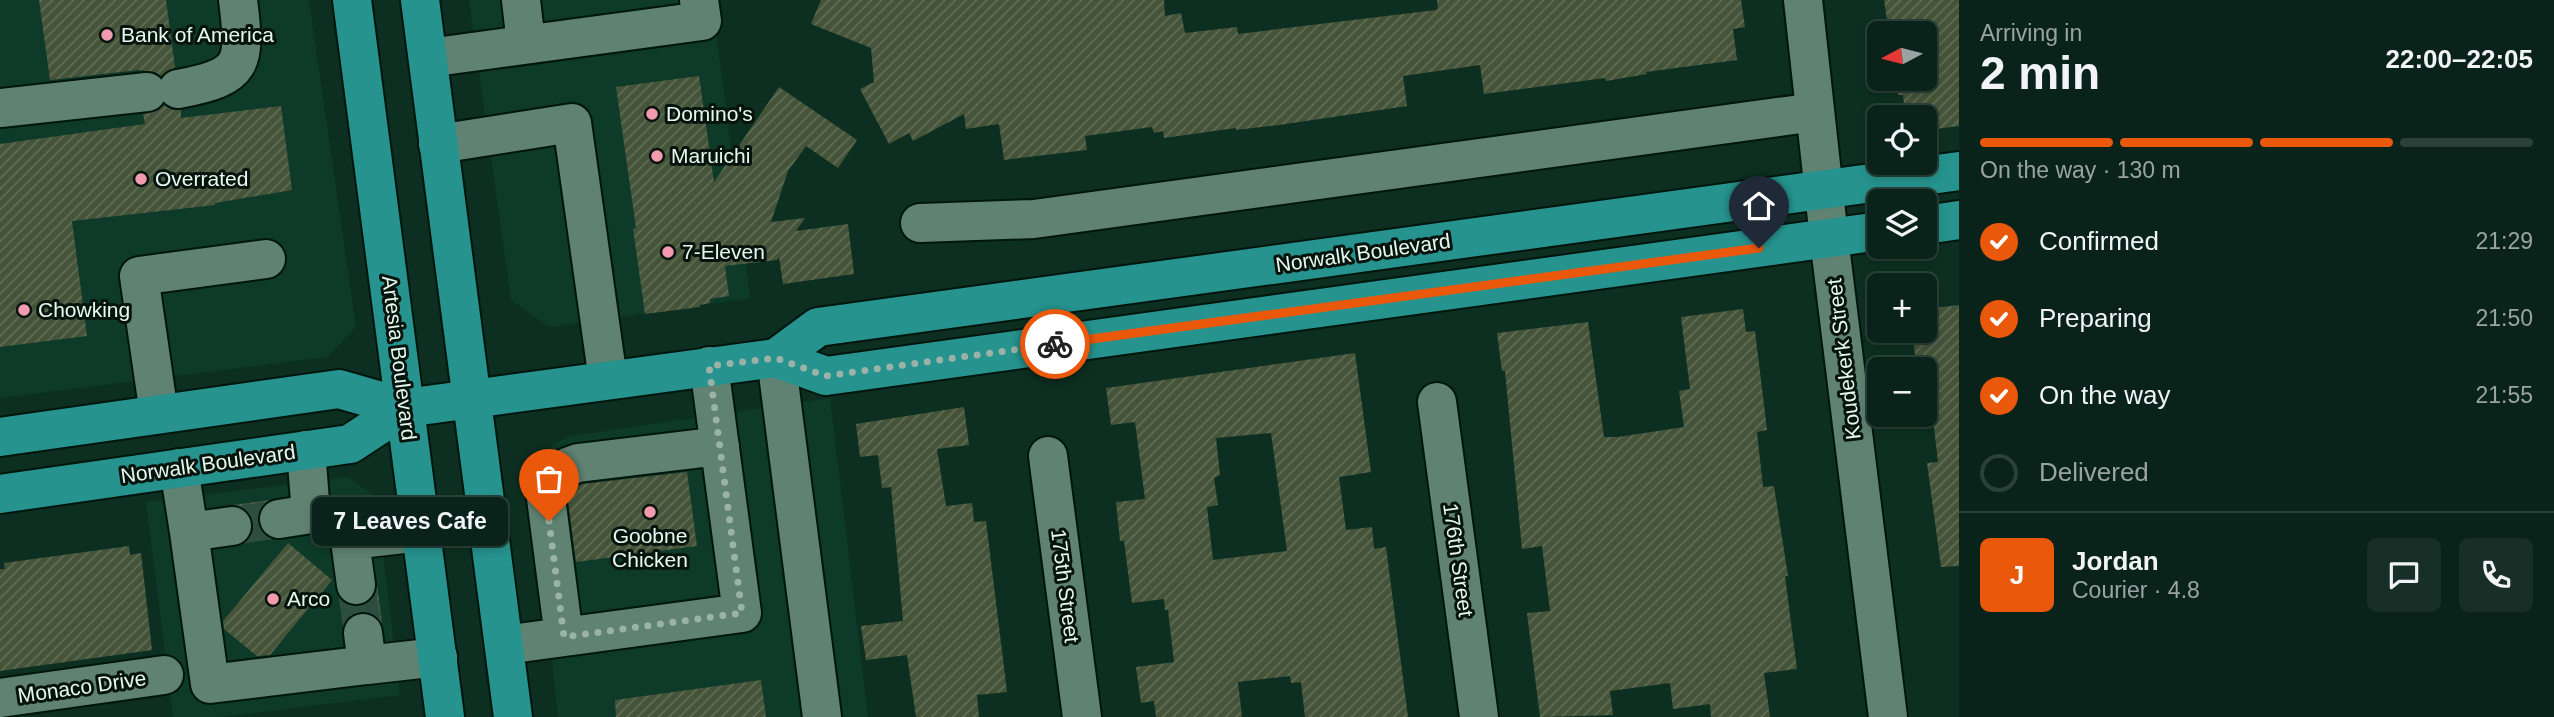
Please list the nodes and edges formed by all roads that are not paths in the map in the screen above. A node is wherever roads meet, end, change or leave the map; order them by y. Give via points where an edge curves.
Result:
1 (238, 0) edge
2 (352, 0) edge
3 (420, 0) edge
4 (521, 0) edge
5 (699, 0) edge
6 (1803, 0) edge
7 (526, 44) junction
8 (428, 58) junction
9 (0, 108) edge
10 (1815, 112) junction
11 (438, 144) junction
12 (1959, 171) edge
13 (1824, 190) junction
14 (1959, 220) edge
15 (920, 223) dead end
16 (1937, 223) edge
17 (1867, 233) edge
18 (1829, 238) junction
19 (266, 259) dead end
20 (776, 358) junction
21 (709, 366) junction
22 (608, 380) junction
23 (472, 399) junction
24 (1437, 402) dead end
25 (405, 408) junction
26 (159, 414) junction
27 (0, 438) edge
28 (720, 446) junction
29 (306, 450) junction
30 (1048, 456) dead end
31 (179, 468) junction
32 (0, 494) edge
33 (232, 526) tunnel mouth
34 (189, 532) junction
35 (421, 532) junction
36 (350, 540) junction
37 (356, 585) tunnel mouth
38 (564, 637) junction
39 (504, 645) junction
40 (438, 657) junction
41 (164, 676) dead end
42 (0, 698) edge
43 (109, 700) edge
44 (445, 717) edge
45 (513, 717) edge
46 (822, 717) edge
47 (1082, 717) edge
48 (1479, 717) edge
49 (1888, 717) edge

1 - 9 street via 243,39 240,60 229,74 210,83
2 - 25 main road, Artesia Boulevard
3 - 8 main road
4 - 7 street
5 - 7 street via 702,21
6 - 10 street, Koudekerk Street
7 - 8 street
8 - 11 main road
10 - 13 street, Koudekerk Street
10 - 15 street via 1034,219
11 - 22 street via 572,123
11 - 23 main road
12 - 13 main road, Norwalk Boulevard
13 - 18 street, Koudekerk Street
13 - 20 main road, Norwalk Boulevard via 818,327
14 - 16 main road
17 - 18 main road, Norwalk Boulevard
18 - 20 main road, Norwalk Boulevard via 826,376
18 - 49 street, Koudekerk Street
19 - 26 street via 139,276
20 - 21 main road, Norwalk Boulevard
20 - 46 street
21 - 22 main road, Norwalk Boulevard
21 - 28 street
22 - 23 main road, Norwalk Boulevard
23 - 25 main road, Norwalk Boulevard
23 - 39 main road
24 - 48 street, 176th Street
25 - 26 main road, Norwalk Boulevard via 339,389
25 - 29 main road, Norwalk Boulevard via 350,444
25 - 35 main road, Artesia Boulevard
26 - 27 main road, Norwalk Boulevard
28 - 38 street via 578,463 561,469 551,480 546,498
28 - 38 street via 742,613
29 - 31 main road, Norwalk Boulevard
29 - 36 street via 295,516
30 - 47 street, 175th Street
31 - 32 main road, Norwalk Boulevard
31 - 34 street
33 - 34 street
34 - 40 street via 210,684 365,649
35 - 36 street
35 - 40 main road, Artesia Boulevard
36 - 37 street
38 - 39 street
39 - 45 main road
40 - 44 main road, Artesia Boulevard
41 - 43 street, Monaco Drive
42 - 43 street, Monaco Drive

